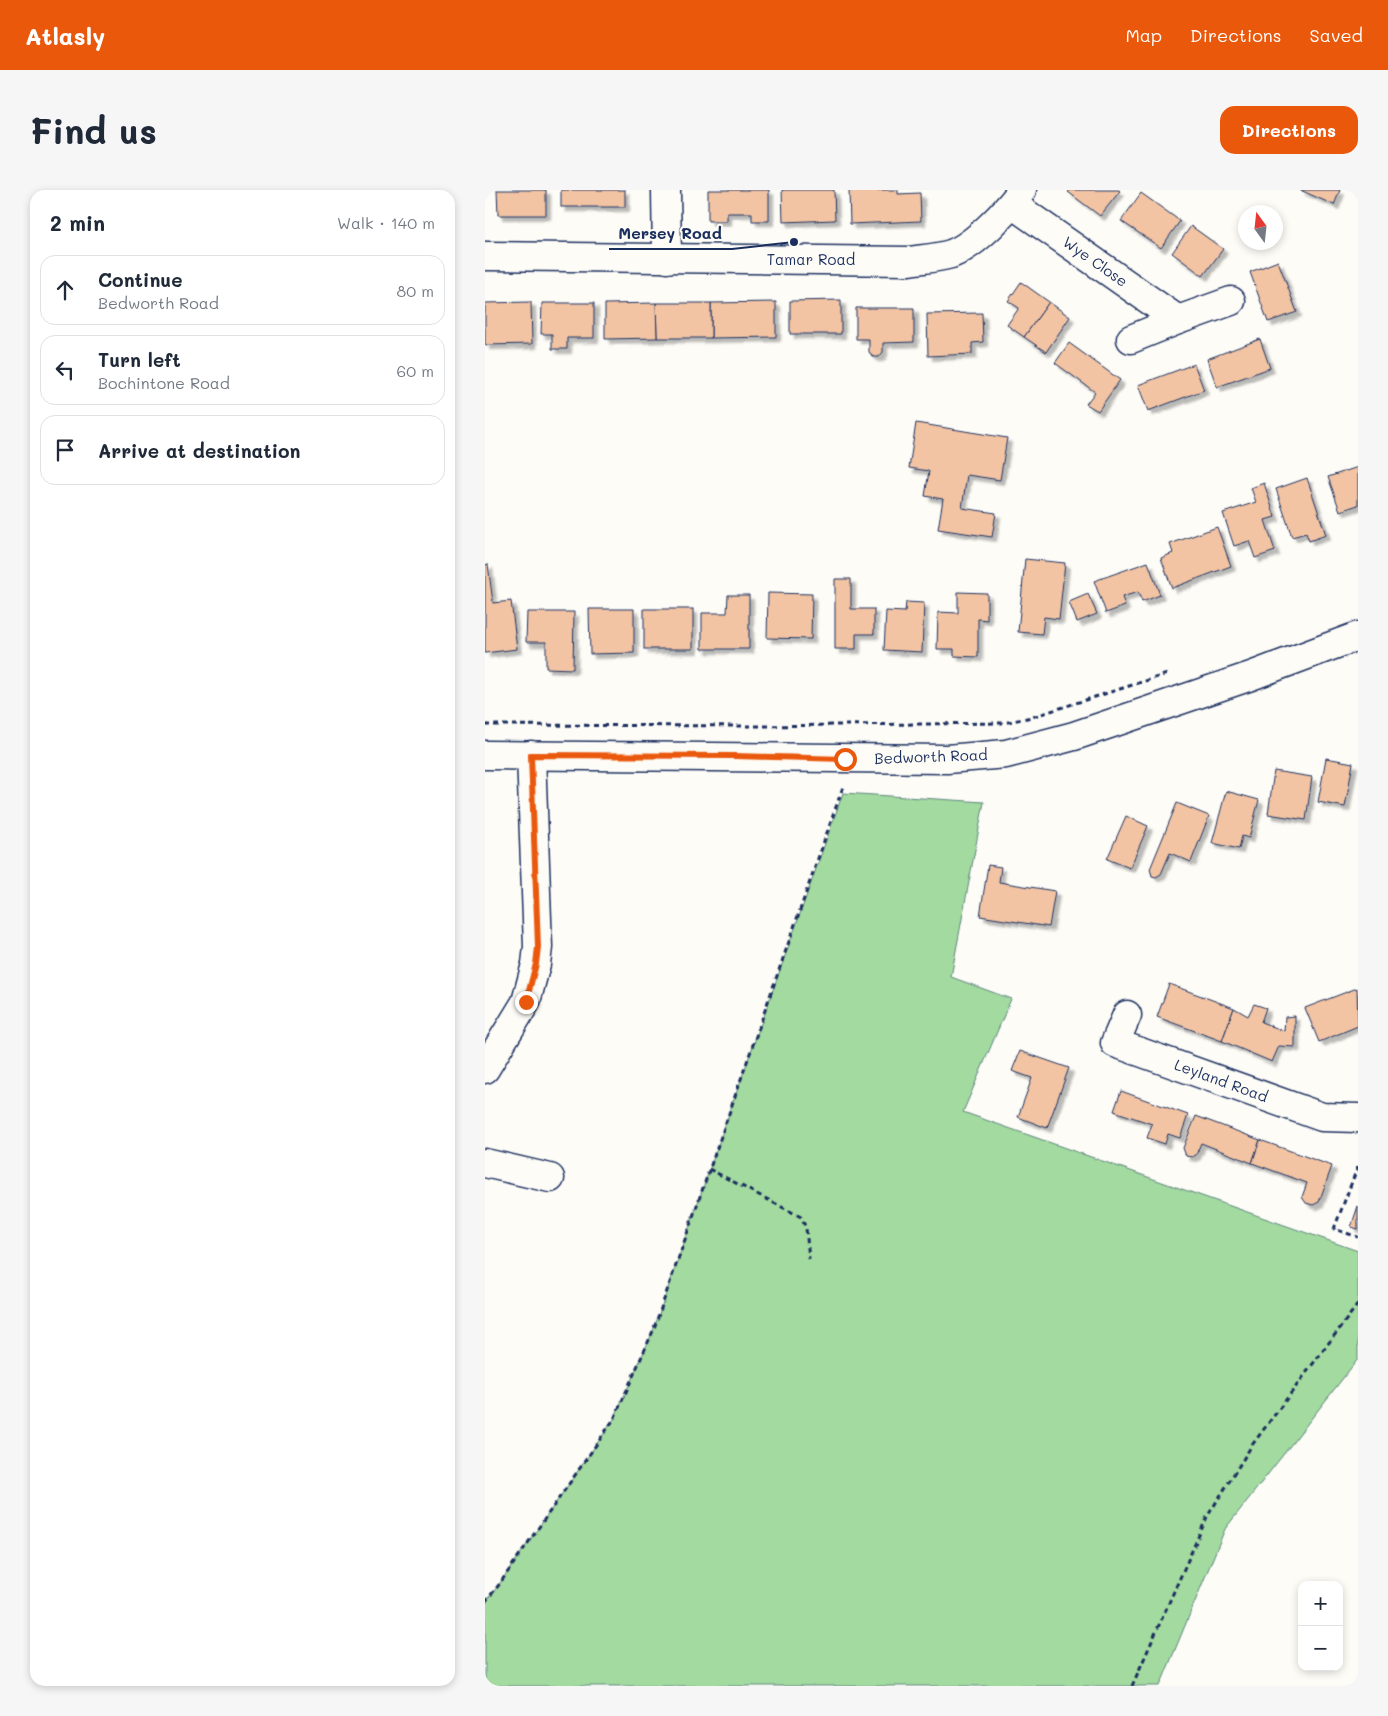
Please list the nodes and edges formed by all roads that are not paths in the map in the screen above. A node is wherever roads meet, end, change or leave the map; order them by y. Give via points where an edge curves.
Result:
1 (666, 190) edge
2 (1017, 197) edge
3 (485, 256) edge
4 (667, 259) junction
5 (1231, 301) dead end
6 (1178, 320) junction
7 (1131, 338) dead end
8 (1358, 636) edge
9 (485, 755) edge
10 (531, 755) junction
11 (1127, 1015) dead end
12 (485, 1069) edge
13 (1358, 1118) edge
14 (485, 1163) edge
15 (550, 1178) dead end

1 - 4 street
2 - 4 street, Tamar Road via 978,238 952,253 909,261
2 - 6 street, Wye Close
3 - 4 street, Tamar Road
5 - 6 street
6 - 7 street
8 - 10 street, Bedworth Road via 1074,736 1006,754 947,759
9 - 10 street, Bedworth Road
10 - 12 street via 536,964 526,1002
11 - 13 street, Leyland Road via 1115,1043 1322,1117
14 - 15 street

